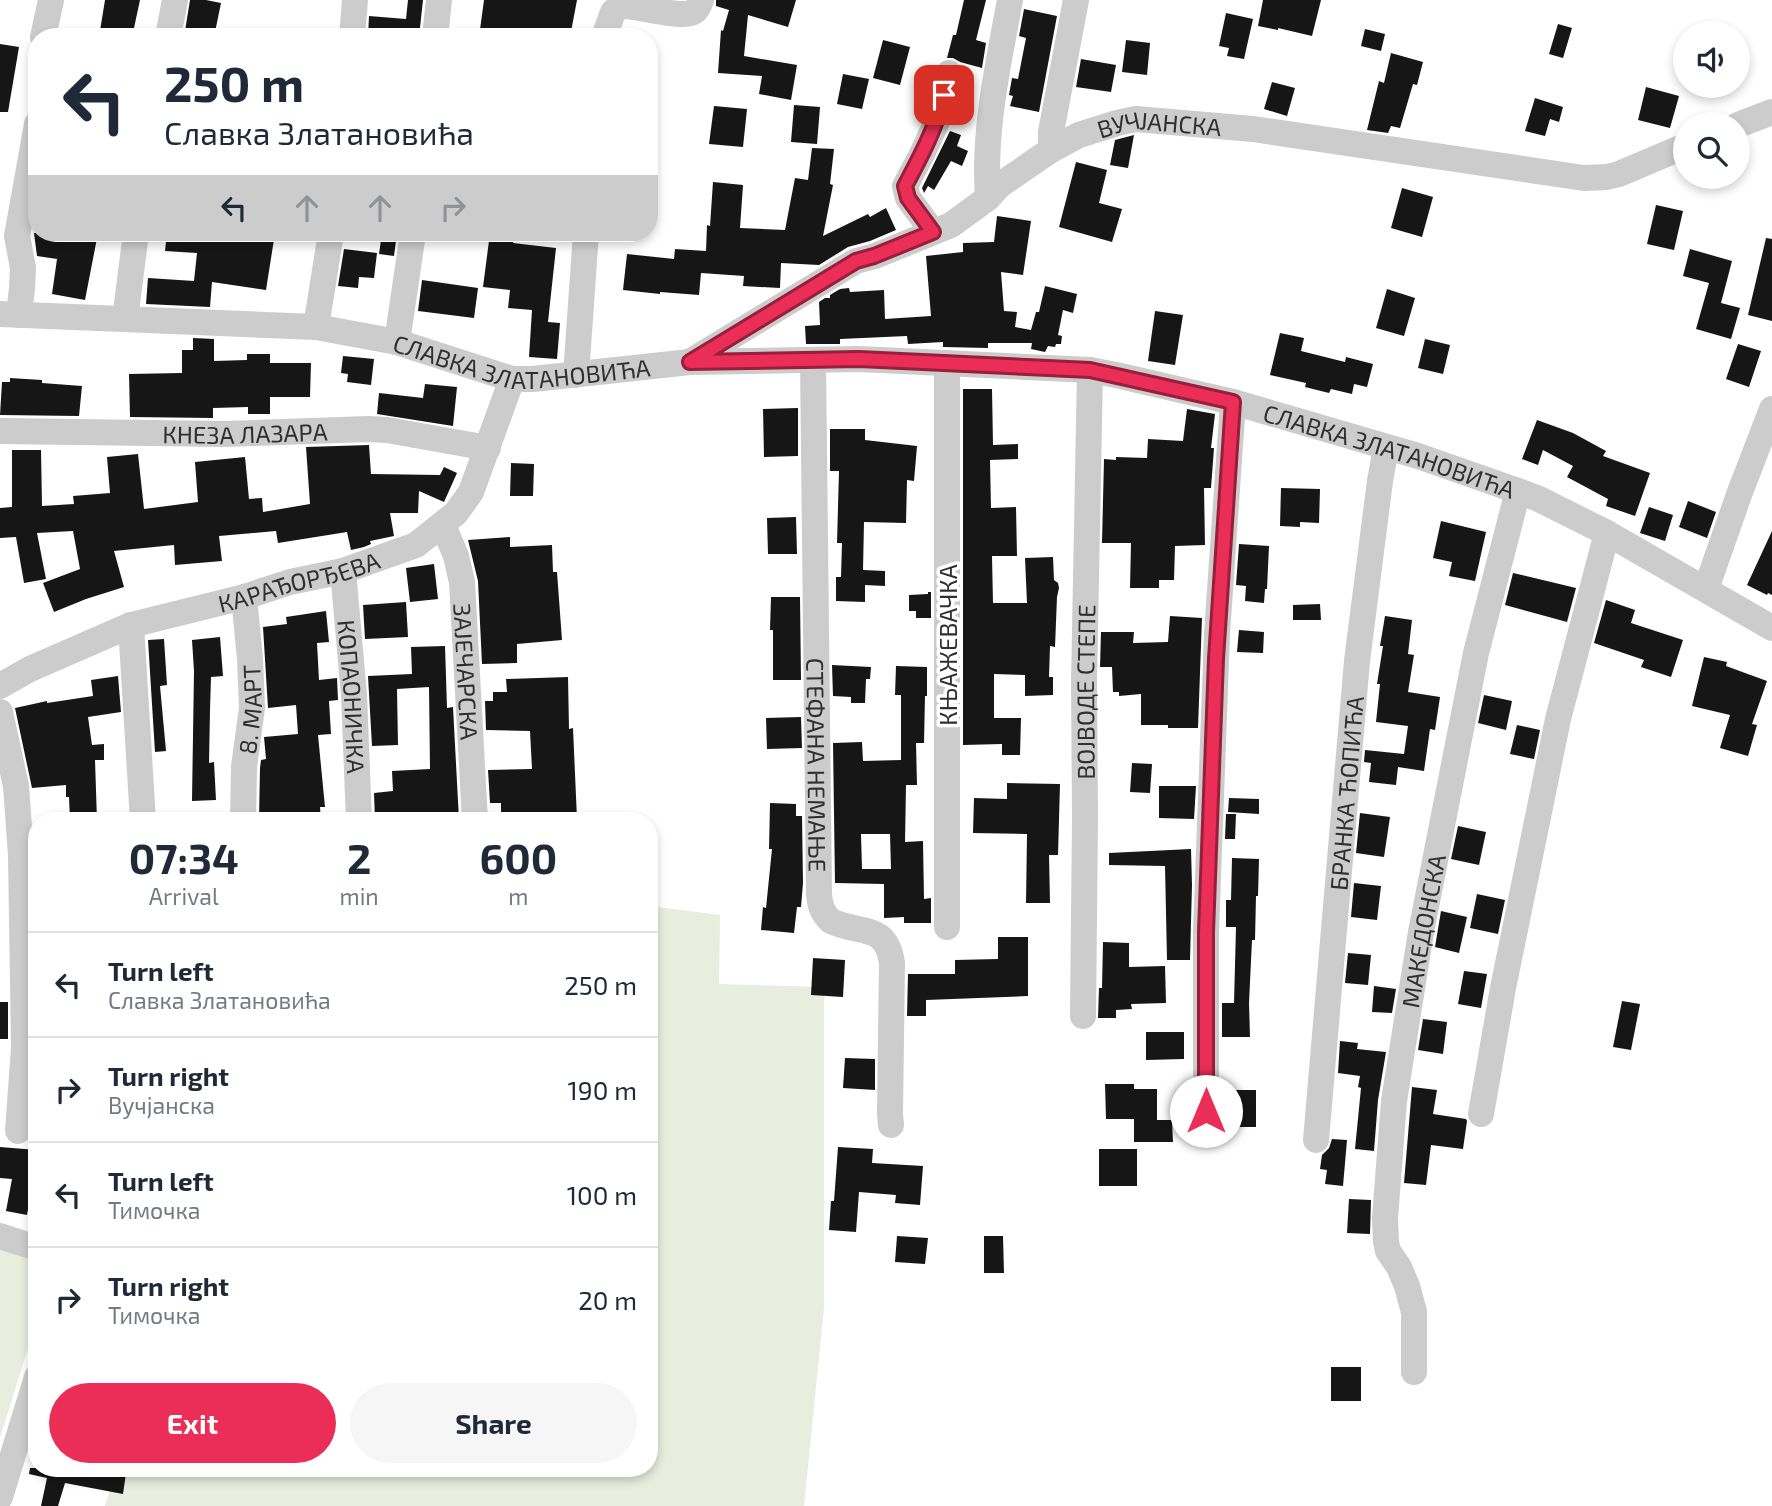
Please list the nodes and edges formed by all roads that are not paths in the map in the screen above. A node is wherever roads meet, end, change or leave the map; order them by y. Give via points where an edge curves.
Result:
1 (51, 0) edge
2 (175, 0) edge
3 (355, 0) edge
4 (439, 0) edge
5 (701, 0) edge
6 (1010, 0) edge
7 (1076, 0) edge
8 (622, 2) edge
9 (45, 28) edge
10 (170, 28) edge
11 (353, 28) edge
12 (436, 28) edge
13 (607, 28) edge
14 (948, 73) dead end
15 (1772, 112) edge
16 (1750, 120) edge
17 (1051, 150) junction
18 (1673, 151) edge
19 (28, 174) edge
20 (988, 198) junction
21 (933, 232) junction
22 (135, 242) edge
23 (330, 242) edge
24 (412, 242) edge
25 (585, 242) edge
26 (10, 315) edge
27 (125, 319) junction
28 (316, 327) junction
29 (397, 342) junction
30 (813, 361) junction
31 (690, 362) junction
32 (947, 363) junction
33 (1090, 370) junction
34 (576, 374) junction
35 (512, 379) junction
36 (1233, 402) junction
37 (1772, 410) edge
38 (0, 431) edge
39 (488, 448) junction
40 (1386, 448) junction
41 (1518, 491) junction
42 (443, 525) junction
43 (1607, 533) junction
44 (343, 571) junction
45 (1706, 589) junction
46 (244, 597) junction
47 (131, 625) junction
48 (1772, 628) edge
49 (0, 686) edge
50 (0, 712) edge
51 (142, 812) edge
52 (243, 812) edge
53 (359, 812) edge
54 (475, 812) edge
55 (947, 927) dead end
56 (1083, 1016) dead end
57 (1206, 1111) dead end
58 (1480, 1114) dead end
59 (891, 1125) dead end
60 (18, 1131) dead end
61 (1316, 1139) dead end
62 (0, 1236) edge
63 (28, 1245) edge
64 (1414, 1372) dead end
65 (28, 1406) edge
66 (0, 1497) edge

1 - 9 street
2 - 10 street
3 - 11 street
4 - 12 street
5 - 8 street via 693,13 687,14
6 - 20 street via 989,123
7 - 17 street
8 - 13 street
14 - 21 street via 939,117 905,186 908,198
15 - 16 street
17 - 18 street, ВУЧЈАНСКА via 1079,135 1136,118 1252,129 1584,177 1619,174
17 - 20 street, ВУЧЈАНСКА
19 - 26 street via 17,236 22,288
20 - 21 street, ВУЧЈАНСКА via 951,225
21 - 31 street, ВУЧЈАНСКА via 856,261
22 - 27 street
23 - 28 street
24 - 29 street
25 - 34 street
26 - 27 street, СЛАВКА ЗЛАТАНОВИЋА
27 - 28 street, СЛАВКА ЗЛАТАНОВИЋА
28 - 29 street, СЛАВКА ЗЛАТАНОВИЋА
29 - 35 street, СЛАВКА ЗЛАТАНОВИЋА
30 - 31 street, СЛАВКА ЗЛАТАНОВИЋА
30 - 32 street, СЛАВКА ЗЛАТАНОВИЋА
30 - 59 street, СТЕФАНА НЕМАЊЕ via 820,906 831,921 880,936 891,952
31 - 34 street, СЛАВКА ЗЛАТАНОВИЋА
32 - 33 street, СЛАВКА ЗЛАТАНОВИЋА
32 - 55 street, КЊАЖЕВАЧКА
33 - 36 street, СЛАВКА ЗЛАТАНОВИЋА
33 - 56 street, ВОЈВОДЕ СТЕПЕ
34 - 35 street, СЛАВКА ЗЛАТАНОВИЋА
35 - 39 street, КАРАЂОРЂЕВА
36 - 40 street, СЛАВКА ЗЛАТАНОВИЋА
36 - 57 street via 1217,634 1206,932
37 - 45 street
38 - 39 street, КНЕЗА ЛАЗАРА via 225,434 368,429
39 - 42 street, КАРАЂОРЂЕВА via 471,492
40 - 41 street, СЛАВКА ЗЛАТАНОВИЋА
40 - 61 street, БРАНКА ЋОПИЋА via 1357,661
41 - 43 street, СЛАВКА ЗЛАТАНОВИЋА
41 - 64 street, МАКЕДОНСКА via 1476,653 1421,932 1394,1101 1384,1218 1388,1251 1399,1267 1414,1312
42 - 44 street, КАРАЂОРЂЕВА via 416,545
42 - 54 street, ЗАЈЕЧАРСКА via 462,582
43 - 45 street, СЛАВКА ЗЛАТАНОВИЋА
43 - 58 street via 1558,719
44 - 46 street, КАРАЂОРЂЕВА
44 - 53 street, КОПАОНИЧКА
45 - 48 street, СЛАВКА ЗЛАТАНОВИЋА
46 - 47 street, КАРАЂОРЂЕВА
46 - 52 street, 8. МАРТ via 251,708
47 - 49 street, КАРАЂОРЂЕВА
47 - 51 street
50 - 60 street via 16,786 21,855 24,1048
62 - 63 street
65 - 66 street

